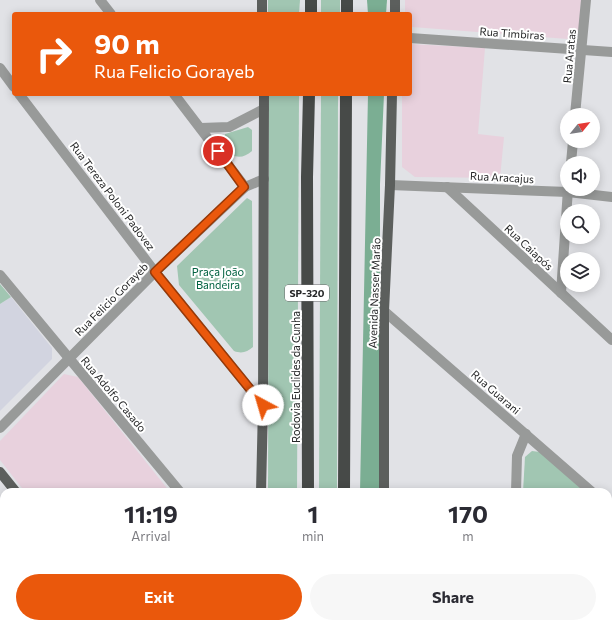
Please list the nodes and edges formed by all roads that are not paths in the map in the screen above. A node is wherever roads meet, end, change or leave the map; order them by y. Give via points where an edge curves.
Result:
1 (100, 0) edge
2 (262, 0) edge
3 (311, 0) edge
4 (347, 0) edge
5 (395, 0) edge
6 (586, 0) edge
7 (109, 12) edge
8 (262, 12) edge
9 (311, 12) edge
10 (347, 12) edge
11 (395, 12) edge
12 (412, 38) edge
13 (582, 50) junction
14 (612, 52) edge
15 (0, 68) edge
16 (12, 84) edge
17 (22, 96) edge
18 (176, 96) edge
19 (264, 96) edge
20 (309, 96) edge
21 (346, 96) edge
22 (392, 96) edge
23 (576, 108) edge
24 (264, 109) junction
25 (201, 128) junction
26 (264, 179) junction
27 (390, 185) junction
28 (244, 187) junction
29 (447, 187) junction
30 (560, 191) edge
31 (600, 195) edge
32 (568, 196) edge
33 (612, 197) edge
34 (155, 272) junction
35 (0, 275) edge
36 (561, 293) junction
37 (384, 311) junction
38 (612, 340) edge
39 (69, 359) junction
40 (263, 405) junction
41 (0, 428) edge
42 (526, 434) junction
43 (0, 472) edge
44 (13, 488) edge
45 (177, 488) edge
46 (261, 488) edge
47 (308, 488) edge
48 (344, 488) edge
49 (384, 488) edge
50 (516, 488) edge
51 (587, 488) edge

1 - 7 street
2 - 8 main road
3 - 9 highway
4 - 10 highway
5 - 11 main road
6 - 13 street, Rua Aratas
12 - 13 street, Rua Timbiras
13 - 14 street, Rua Timbiras
13 - 23 street, Rua Aratas
15 - 16 street
17 - 34 street, Rua Tereza Poloni Padovez
18 - 25 street
19 - 24 main road
20 - 47 highway, Rodovia Euclides da Cunha / SP-320
21 - 48 highway, SP-320
22 - 27 main road, Avenida Nasser Marão
24 - 25 street via 229,127
24 - 26 main road
25 - 28 street
26 - 28 street, Rua Felicio Gorayeb
26 - 40 main road
27 - 29 street, Rua Aracajus
27 - 37 main road, Avenida Nasser Marão
28 - 34 street, Rua Felicio Gorayeb
29 - 30 street, Rua Aracajus
29 - 36 street, Rua Caiapós
31 - 33 street, Rua Aracajus
32 - 36 street
34 - 39 street, Rua Felicio Gorayeb
34 - 40 street, Rua Tereza Poloni Padovez
35 - 39 street, Rua Adolfo Casado
36 - 38 street, Rua Caiapós
37 - 42 street, Rua Guarani
37 - 49 main road, Avenida Nasser Marão
39 - 41 street, Rua Felicio Gorayeb
39 - 45 street, Rua Adolfo Casado
40 - 46 main road
42 - 50 street via 517,456
42 - 51 street, Rua Guarani
43 - 44 main road

